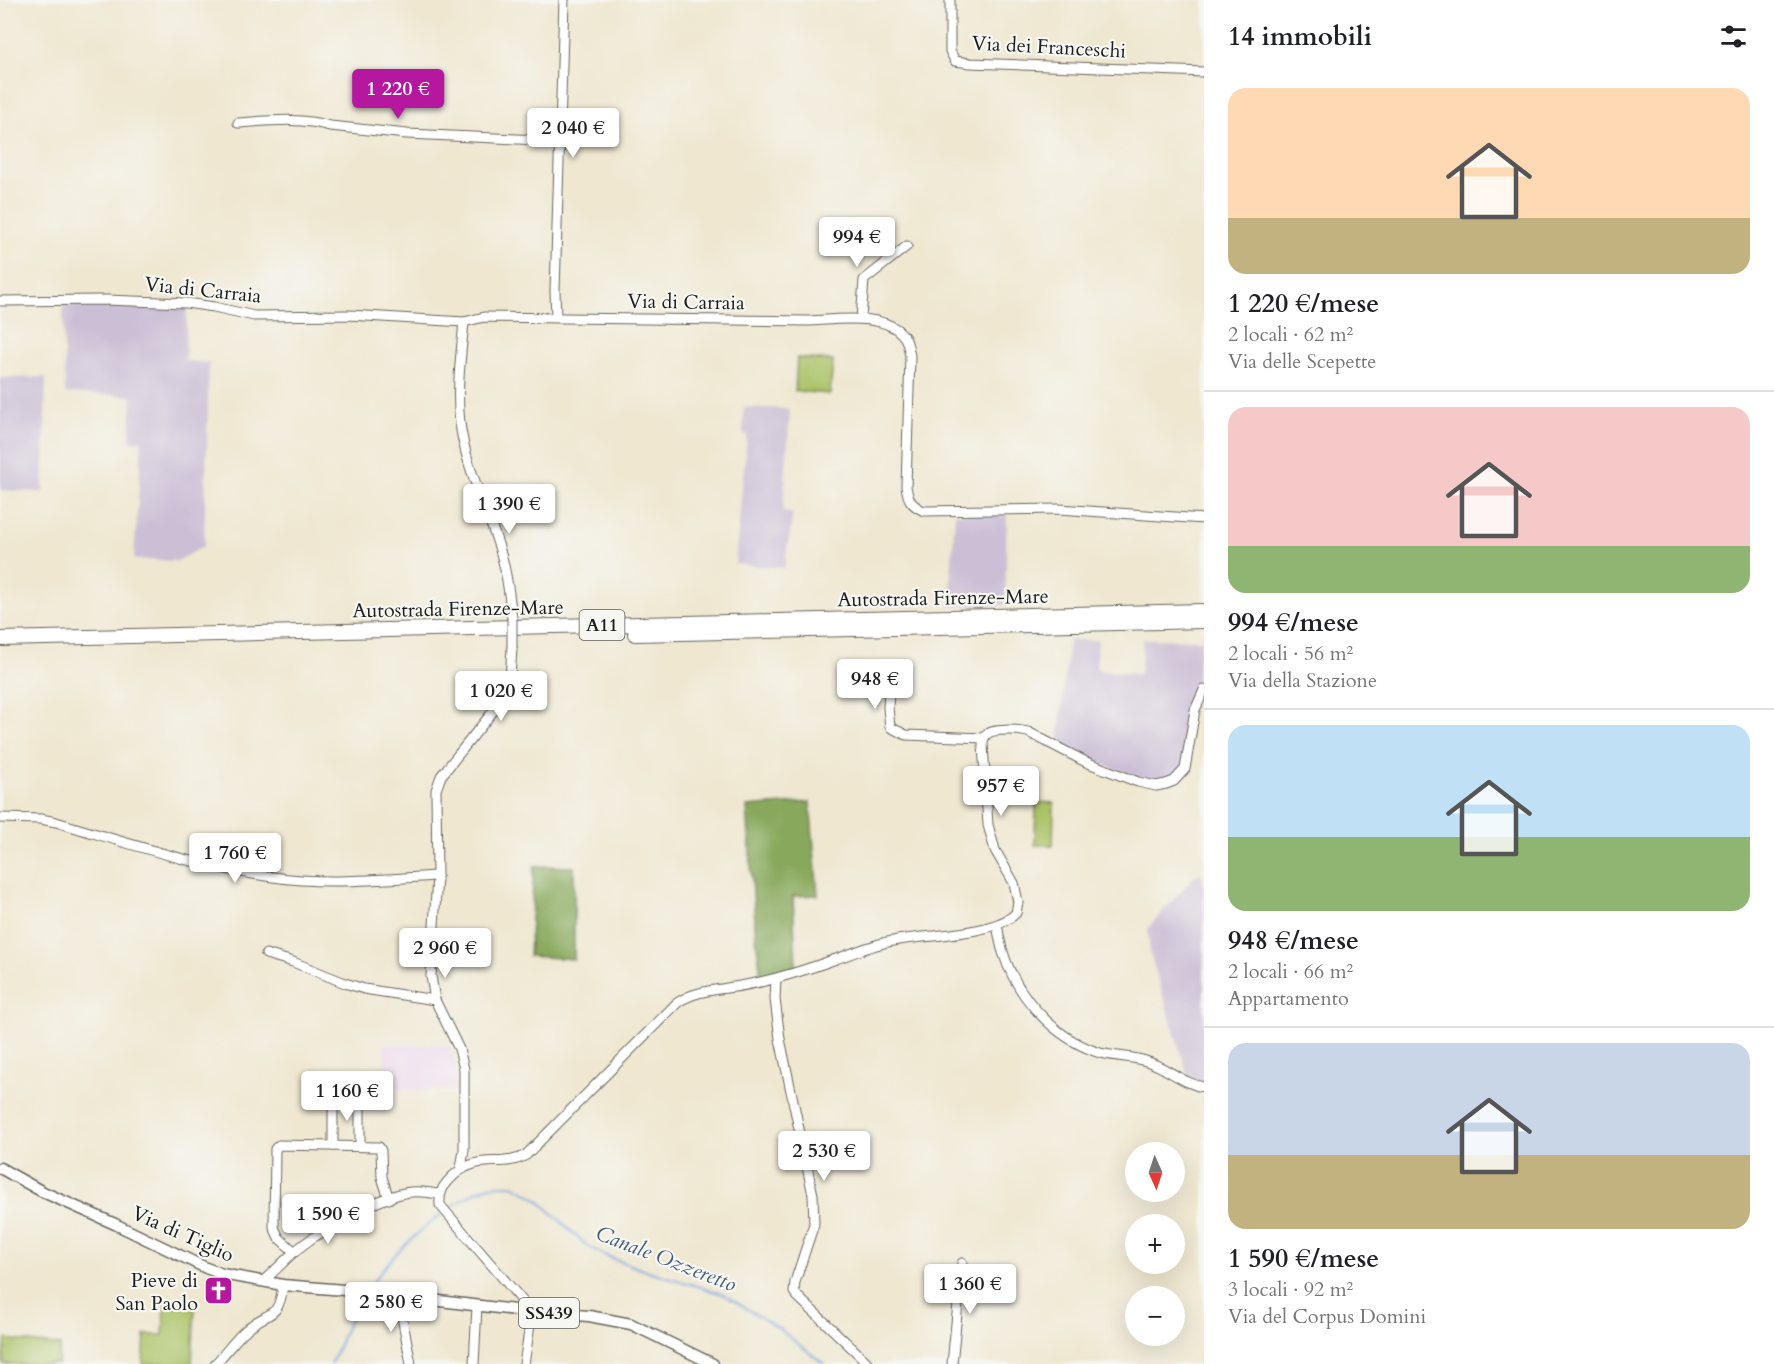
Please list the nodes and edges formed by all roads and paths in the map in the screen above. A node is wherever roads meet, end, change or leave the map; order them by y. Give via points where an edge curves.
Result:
1 (564, 0) edge
2 (950, 0) edge
3 (1204, 72) edge
4 (238, 123) dead end
5 (560, 141) junction
6 (907, 246) dead end
7 (0, 301) edge
8 (556, 317) junction
9 (861, 319) junction
10 (464, 322) junction
11 (1204, 519) edge
12 (1204, 611) edge
13 (1204, 621) edge
14 (0, 639) edge
15 (0, 648) edge
16 (1204, 690) edge
17 (889, 691) dead end
18 (984, 738) junction
19 (0, 818) edge
20 (437, 876) junction
21 (997, 925) junction
22 (266, 954) dead end
23 (776, 979) junction
24 (435, 1000) junction
25 (1204, 1087) edge
26 (333, 1099) dead end
27 (360, 1101) dead end
28 (333, 1146) junction
29 (360, 1146) junction
30 (0, 1168) edge
31 (461, 1168) junction
32 (439, 1194) junction
33 (389, 1199) junction
34 (295, 1252) junction
35 (962, 1263) dead end
36 (263, 1281) junction
37 (283, 1285) junction
38 (398, 1296) junction
39 (477, 1306) junction
40 (532, 1312) junction
41 (215, 1364) edge
42 (411, 1364) edge
43 (474, 1364) edge
44 (524, 1364) edge
45 (713, 1364) edge
46 (870, 1364) edge
47 (952, 1364) edge

1 - 5 street
2 - 3 street, Via dei Franceschi via 950,51 955,61
4 - 5 street via 287,121 407,134
5 - 8 street
6 - 9 street via 864,280
7 - 10 street, Via di Carraia via 186,303 254,316 349,315
8 - 9 street, Via di Carraia
8 - 10 street, Via di Carraia via 484,317
9 - 11 street, Via di Carraia via 896,328 906,339 910,356 906,486 914,506 924,511 1059,509
10 - 20 street, bridge via 460,422 468,462 498,543 507,582 512,648 510,678 503,699 441,776 436,790
12 - 14 highway, Autostrada Firenze-Mare / A11
13 - 15 highway, Autostrada Firenze-Mare / A11
16 - 18 street via 1195,710 1185,769 1166,784 1138,782 1086,762 1028,732 991,731
17 - 18 street via 890,727 898,732
18 - 21 street via 987,825 995,850 1014,883 1018,902 1012,918
19 - 20 street via 56,822 191,862 272,877 352,880
20 - 24 street via 431,976
21 - 23 street via 891,941
21 - 25 street via 1016,982 1047,1021 1097,1052 1144,1060 1194,1086
22 - 24 street via 364,989
23 - 31 street via 704,992 677,1002 526,1155
23 - 46 street via 780,1039 813,1195 814,1224 794,1292
24 - 31 street via 459,1049 464,1069
26 - 28 street
27 - 29 street
28 - 29 street
28 - 34 street via 279,1145 275,1149 274,1227 279,1238
29 - 33 street via 379,1147
30 - 36 main road, Via di Tiglio / SS439 via 206,1268
31 - 32 street
32 - 33 street via 413,1192
32 - 40 street via 440,1205 450,1220
33 - 34 street via 337,1222
34 - 36 street
35 - 47 street
36 - 37 main road, Via di Tiglio / SS439
37 - 38 main road, Via di Tiglio / SS439
37 - 41 street via 278,1308 247,1328
38 - 39 main road, Via di Tiglio / SS439
38 - 42 street
39 - 40 main road, Via di Tiglio / SS439
39 - 43 street
40 - 44 street
40 - 45 main road, Via di Tiglio / SS439 via 632,1324

